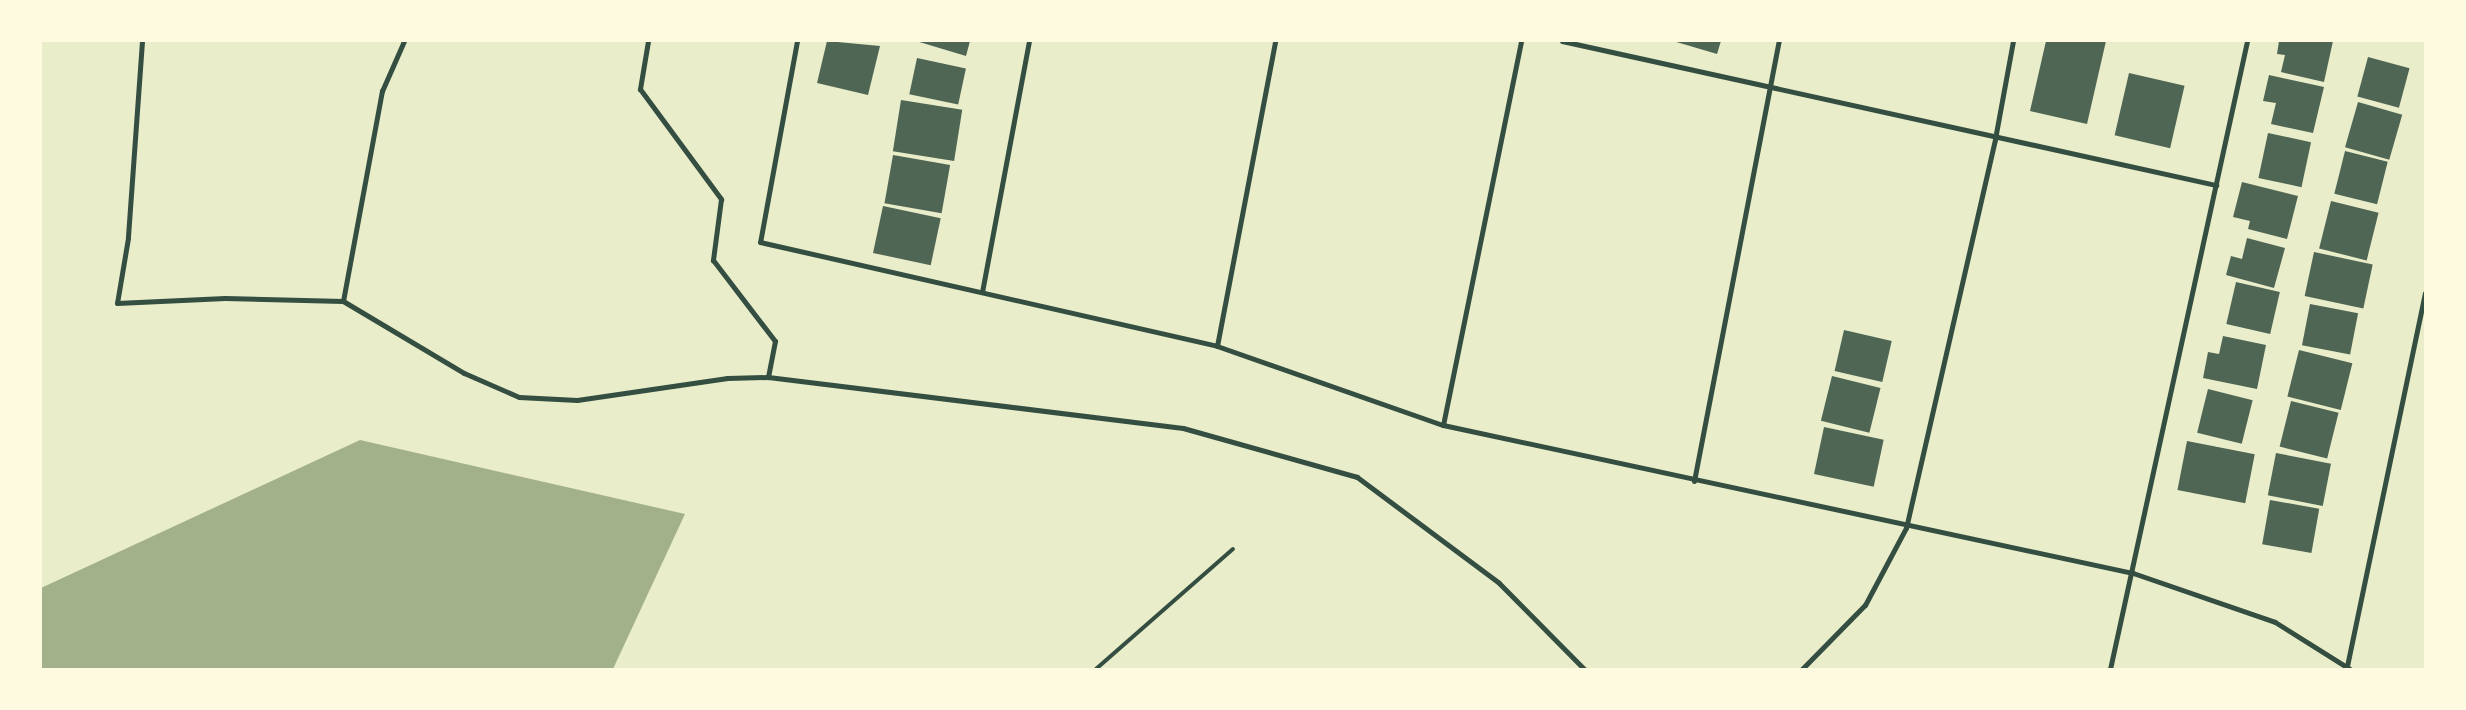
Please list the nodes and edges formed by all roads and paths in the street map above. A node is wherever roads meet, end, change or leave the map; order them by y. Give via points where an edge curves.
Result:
1 (142, 41) edge
2 (404, 41) edge
3 (648, 41) edge
4 (797, 41) edge
5 (1029, 41) edge
6 (1275, 41) edge
7 (1522, 41) edge
8 (1562, 41) edge
9 (1778, 41) edge
10 (2013, 41) edge
11 (2247, 41) edge
12 (1769, 88) junction
13 (1995, 139) junction
14 (2216, 185) junction
15 (982, 292) junction
16 (2425, 293) edge
17 (343, 301) junction
18 (1217, 346) junction
19 (768, 377) junction
20 (1443, 425) junction
21 (1694, 481) junction
22 (1906, 528) junction
23 (1233, 549) dead end
24 (2134, 573) junction
25 (2348, 667) edge
26 (1096, 669) edge
27 (1584, 669) edge
28 (1802, 669) edge
29 (2110, 669) edge

1 - 17 street via 128,238 117,303 225,298
2 - 17 street via 382,91
3 - 19 street via 640,89 721,199 713,260 775,341
4 - 15 street via 760,242
5 - 15 street
6 - 18 street
7 - 20 street
8 - 12 street
9 - 12 street
10 - 13 street
11 - 14 street
12 - 13 street
12 - 21 street
13 - 14 street
13 - 22 street
14 - 24 street
15 - 18 street
16 - 25 street
17 - 19 street via 464,373 519,397 577,400 727,378
18 - 20 street
19 - 27 street via 1182,428 1357,476 1499,583
20 - 21 street
21 - 22 street
22 - 24 street
22 - 28 street via 1864,605
23 - 26 lane
24 - 25 street via 2275,622
24 - 29 street

